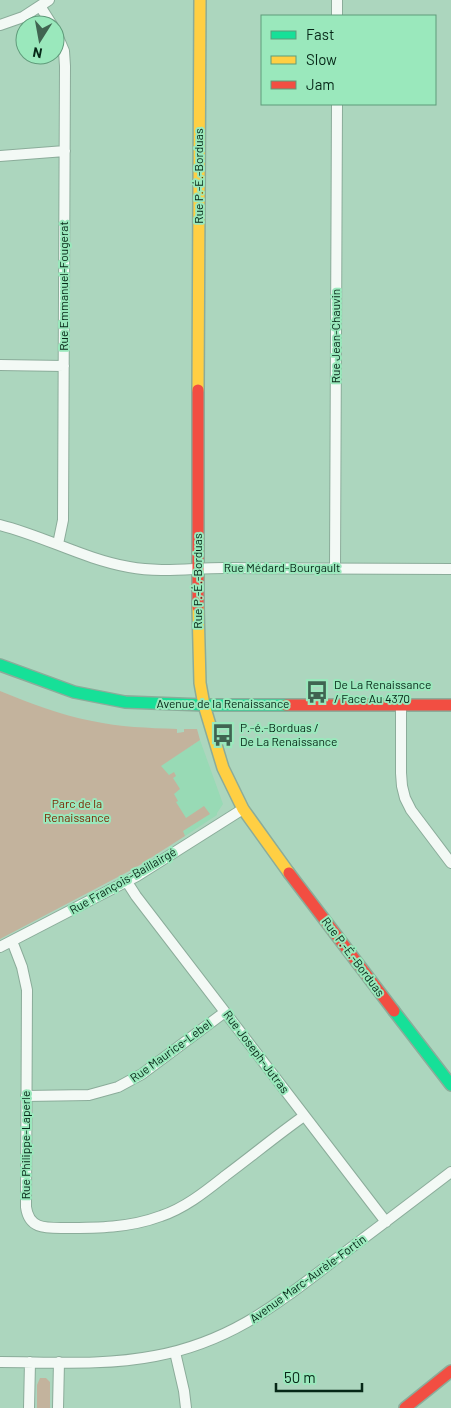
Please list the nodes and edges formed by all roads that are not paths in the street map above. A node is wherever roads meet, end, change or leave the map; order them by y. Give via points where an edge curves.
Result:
1 (200, 0) edge
2 (337, 0) edge
3 (45, 3) edge
4 (49, 15) edge
5 (337, 15) edge
6 (0, 25) edge
7 (65, 65) edge
8 (337, 105) edge
9 (65, 151) junction
10 (0, 156) edge
11 (0, 365) edge
12 (64, 366) junction
13 (0, 525) edge
14 (58, 544) junction
15 (198, 569) junction
16 (335, 569) junction
17 (451, 569) edge
18 (0, 665) edge
19 (204, 705) junction
20 (401, 705) junction
21 (451, 705) edge
22 (243, 809) junction
23 (451, 863) edge
24 (127, 882) junction
25 (12, 941) junction
26 (0, 947) edge
27 (225, 1012) junction
28 (451, 1085) edge
29 (26, 1096) junction
30 (304, 1116) junction
31 (451, 1172) edge
32 (386, 1222) junction
33 (174, 1352) junction
34 (0, 1362) edge
35 (30, 1362) junction
36 (59, 1362) junction
37 (451, 1371) edge
38 (29, 1408) edge
39 (58, 1408) edge
40 (186, 1408) edge
41 (405, 1408) edge

1 - 15 street, Rue P.-É.-Borduas
2 - 5 street
3 - 4 street
3 - 6 street via 18,20
7 - 9 street, Rue Emmanuel-Fougerat
8 - 16 street, Rue Jean-Chauvin
9 - 10 street
9 - 12 street, Rue Emmanuel-Fougerat
11 - 12 street
12 - 14 street, Rue Emmanuel-Fougerat via 63,520
13 - 14 street, Rue Médard-Bourgault
14 - 15 street, Rue Médard-Bourgault via 102,561 129,567
15 - 16 street, Rue Médard-Bourgault
15 - 19 street, Rue P.-É.-Borduas via 199,670
16 - 17 street, Rue Médard-Bourgault
18 - 19 street, Avenue de la Renaissance via 58,687 100,698
19 - 20 street, Avenue de la Renaissance
19 - 22 street, Rue P.-É.-Borduas via 223,768
20 - 21 street, Avenue de la Renaissance
20 - 23 street via 401,780 405,798
22 - 24 street, Rue François-Baillairgé
22 - 28 street, Rue P.-É.-Borduas via 278,860
24 - 25 street, Rue François-Baillairgé
24 - 27 street, Rue Joseph-Jutras
25 - 26 street, Rue François-Baillairgé
25 - 29 street, Rue Philippe-Laperle via 27,990
27 - 29 street, Rue Maurice-Lebel via 142,1074 118,1087 89,1095
27 - 30 street, Rue Joseph-Jutras
29 - 30 street, Rue Philippe-Laperle via 27,1212 35,1224 51,1228 120,1227 168,1214 198,1196
30 - 32 street, Rue Joseph-Jutras
31 - 32 street, Avenue Marc-Aurèle-Fortin
32 - 33 street, Avenue Marc-Aurèle-Fortin via 263,1314 221,1336
33 - 36 street, Avenue Marc-Aurèle-Fortin via 124,1360
33 - 40 street
34 - 35 street, Avenue Marc-Aurèle-Fortin
35 - 36 street, Avenue Marc-Aurèle-Fortin
35 - 38 street
36 - 39 street
37 - 41 street

